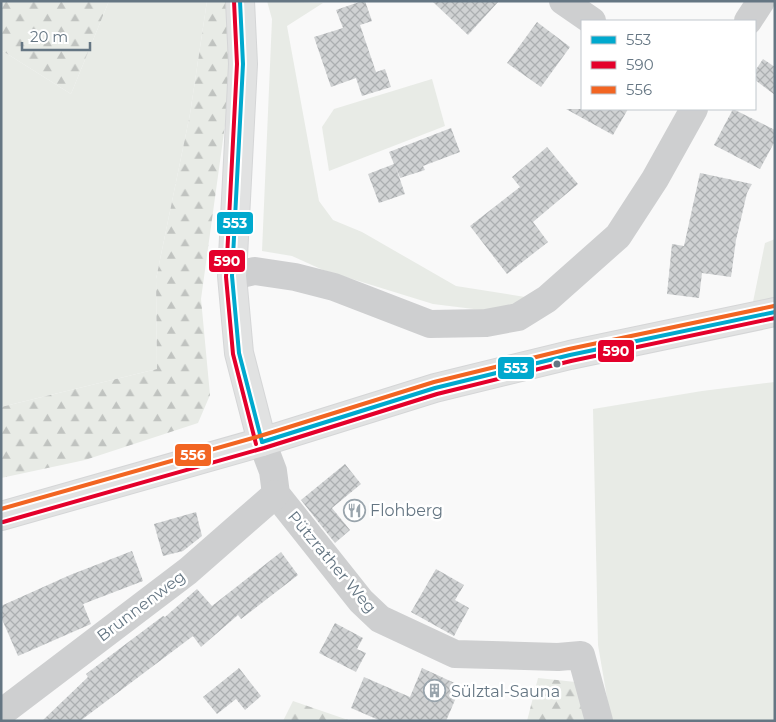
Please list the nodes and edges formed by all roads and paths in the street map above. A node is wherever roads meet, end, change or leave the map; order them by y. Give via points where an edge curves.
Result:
1 (240, 1) edge
2 (563, 1) edge
3 (761, 1) edge
4 (591, 20) edge
5 (749, 20) edge
6 (693, 110) edge
7 (232, 276) junction
8 (775, 312) edge
9 (262, 442) junction
10 (276, 494) junction
11 (1, 516) edge
12 (1, 713) edge
13 (599, 721) edge

1 - 7 main road via 243,64
2 - 4 street
3 - 5 street
6 - 7 street via 618,236 548,299 518,317 486,323 430,324 334,287 295,277 255,271
7 - 9 main road via 239,353
8 - 9 main road via 570,355 435,388
9 - 10 street, Pützrather Weg via 273,471
9 - 11 main road
10 - 12 street, Brunnenweg via 188,571
10 - 13 street, Pützrather Weg via 361,601 380,619 455,654 580,655

